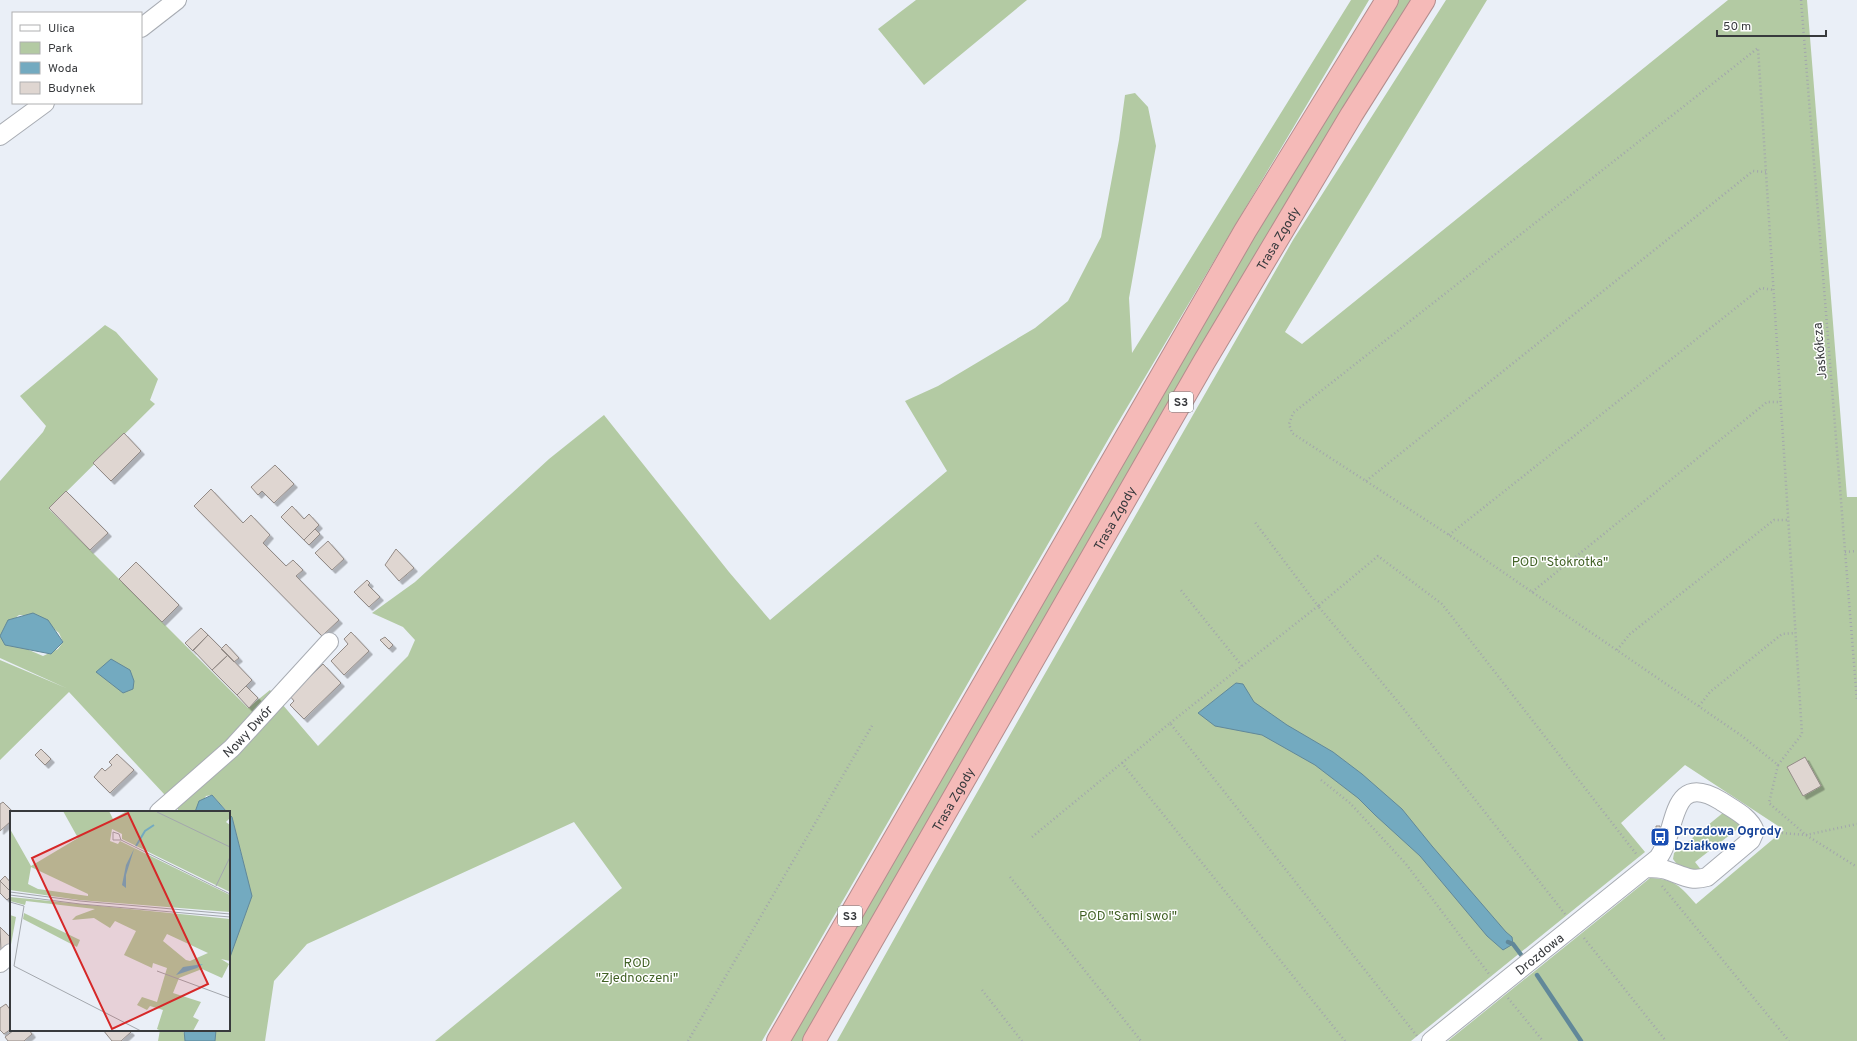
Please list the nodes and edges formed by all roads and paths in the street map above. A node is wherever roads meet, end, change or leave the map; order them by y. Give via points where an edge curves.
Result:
1 (177, 0) edge
2 (1387, 0) edge
3 (1424, 0) edge
4 (1801, 0) edge
5 (142, 27) edge
6 (44, 104) edge
7 (0, 136) edge
8 (1766, 172) junction
9 (1774, 290) junction
10 (1781, 402) junction
11 (1366, 481) junction
12 (1788, 520) junction
13 (1254, 521) dead end
14 (1449, 535) junction
15 (1845, 552) junction
16 (1857, 552) edge
17 (1180, 589) dead end
18 (1532, 592) junction
19 (1318, 606) junction
20 (1795, 632) junction
21 (330, 642) dead end
22 (1617, 650) junction
23 (1242, 666) junction
24 (1857, 701) edge
25 (1699, 706) junction
26 (1170, 723) junction
27 (873, 724) dead end
28 (1122, 763) junction
29 (1778, 765) junction
30 (1321, 780) dead end
31 (160, 811) edge
32 (1857, 824) edge
33 (1756, 831) junction
34 (1806, 835) junction
35 (1032, 836) dead end
36 (1857, 867) edge
37 (1647, 868) junction
38 (1010, 877) dead end
39 (1574, 926) junction
40 (10, 953) edge
41 (0, 963) edge
42 (1499, 986) junction
43 (982, 990) dead end
44 (688, 1041) edge
45 (778, 1041) edge
46 (814, 1041) edge
47 (1022, 1041) edge
48 (1141, 1041) edge
49 (1345, 1041) edge
50 (1421, 1041) edge
51 (1431, 1041) edge
52 (1543, 1041) edge
53 (1666, 1041) edge
54 (1789, 1041) edge

1 - 5 street
2 - 45 highway, S3 via 1241,238
3 - 46 highway, Trasa Zgody / S3 via 1352,114 1204,362
4 - 15 path, Jaskółcza
6 - 7 street
8 - 9 path
8 - 11 path via 1753,171
8 - 11 path via 1758,48 1293,413 1289,424 1292,434
9 - 10 path
9 - 14 path via 1761,288
10 - 12 path
10 - 18 path via 1767,402
11 - 14 path
12 - 20 path
12 - 22 path via 1774,520 1630,634
13 - 19 path
14 - 18 path
15 - 16 path
15 - 24 path, Jaskółcza
17 - 23 path
18 - 22 path
19 - 23 path
19 - 37 path via 1378,556 1442,604
19 - 39 path via 1399,703
20 - 25 path via 1782,634 1710,692
20 - 29 path via 1802,734
21 - 31 street, Nowy Dwór via 232,748
22 - 25 path
23 - 26 path
25 - 29 path
26 - 28 path
26 - 50 path
27 - 44 path
28 - 35 path
28 - 49 path
29 - 34 path via 1769,803
30 - 42 path via 1350,803 1406,864
32 - 34 path
33 - 34 path
33 - 37 street via 1751,840 1707,877 1698,880 1666,870
33 - 37 street, Drozdowa via 1744,815 1712,796 1699,792 1686,795 1676,807 1665,848
34 - 36 path
37 - 39 street, Drozdowa
37 - 54 path
38 - 48 path
39 - 42 street, Drozdowa
39 - 53 path
40 - 41 street
42 - 51 street, Drozdowa
42 - 52 path
43 - 47 path

